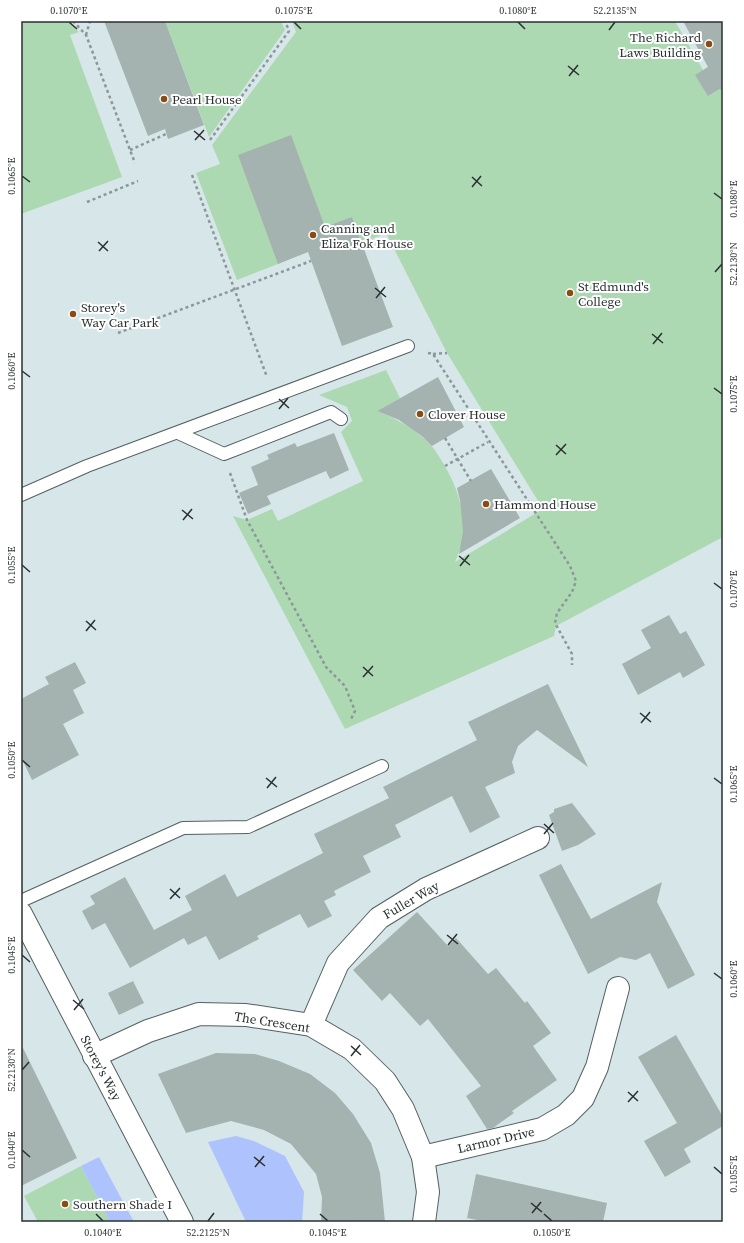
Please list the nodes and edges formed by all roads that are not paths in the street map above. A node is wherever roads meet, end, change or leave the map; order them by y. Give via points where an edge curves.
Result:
1 (408, 346) road end
2 (341, 419) dead end
3 (178, 433) junction
4 (21, 495) edge
5 (382, 766) dead end
6 (538, 838) dead end
7 (21, 901) edge
8 (21, 914) edge
9 (618, 988) dead end
10 (310, 1025) junction
11 (94, 1056) junction
12 (423, 1158) junction
13 (182, 1222) edge
14 (424, 1222) edge

1 - 3 lane
2 - 3 lane via 331,412 224,454
3 - 4 lane via 87,466
5 - 7 lane via 248,827 183,828
6 - 10 street, Fuller Way via 426,889 379,918 338,963
8 - 11 street, Storey's Way
9 - 12 street, Larmor Drive via 597,1067 583,1098 566,1115 542,1129
10 - 11 street, The Crescent via 246,1015 199,1014 148,1031
10 - 12 street, The Crescent via 352,1049 386,1081 403,1109
11 - 13 street, Storey's Way
12 - 14 street, The Crescent via 428,1192

